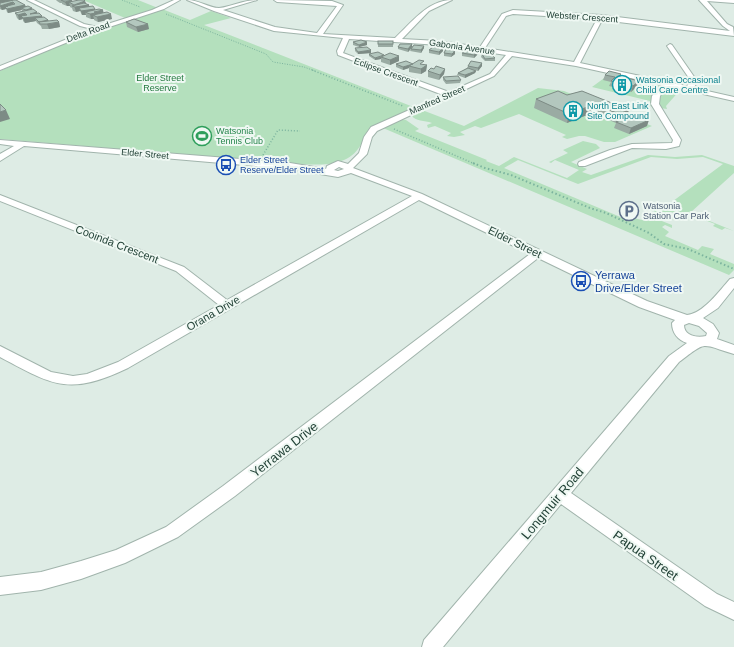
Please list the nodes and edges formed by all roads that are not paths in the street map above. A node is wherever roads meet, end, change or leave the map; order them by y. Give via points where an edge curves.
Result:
1 (30, 0) edge
2 (178, 0) edge
3 (190, 0) edge
4 (254, 0) edge
5 (277, 0) edge
6 (449, 0) edge
7 (701, 0) edge
8 (718, 0) edge
9 (708, 1) edge
10 (734, 1) edge
11 (216, 10) junction
12 (601, 17) junction
13 (734, 22) edge
14 (724, 23) junction
15 (96, 29) junction
16 (731, 34) edge
17 (319, 35) junction
18 (347, 37) junction
19 (397, 40) junction
20 (682, 47) dead end
21 (480, 50) junction
22 (510, 54) junction
23 (576, 64) junction
24 (0, 68) edge
25 (666, 84) junction
26 (688, 89) junction
27 (450, 95) junction
28 (734, 99) edge
29 (0, 142) edge
30 (22, 144) junction
31 (364, 146) junction
32 (0, 158) edge
33 (582, 164) dead end
34 (334, 167) junction
35 (347, 170) junction
36 (419, 196) junction
37 (0, 198) edge
38 (538, 253) junction
39 (734, 281) edge
40 (226, 305) junction
41 (714, 305) junction
42 (684, 325) junction
43 (707, 336) junction
44 (734, 347) edge
45 (0, 350) edge
46 (734, 350) edge
47 (674, 359) junction
48 (560, 494) junction
49 (0, 586) edge
50 (734, 611) edge
51 (431, 647) edge

1 - 15 street
2 - 15 street, Delta Road via 168,6
3 - 11 street, Gabonia Avenue
4 - 11 street
5 - 17 street via 340,5
6 - 19 street via 426,10
7 - 9 street
8 - 9 street
8 - 10 street
9 - 14 street
11 - 17 street, Gabonia Avenue via 268,28
12 - 16 street, Webster Crescent
12 - 21 street, Webster Crescent via 508,13
12 - 23 street
13 - 14 street
14 - 16 street
15 - 24 street, Delta Road
17 - 18 street, Gabonia Avenue
18 - 19 street, Gabonia Avenue
18 - 27 street, Eclipse Crescent via 340,54
19 - 21 street, Gabonia Avenue via 439,43
20 - 26 street via 667,46 694,81
21 - 22 street, Gabonia Avenue
22 - 23 street, Gabonia Avenue
22 - 27 street, Manfred Street via 494,74
23 - 25 street, Gabonia Avenue
25 - 26 street, Gabonia Avenue
25 - 33 street via 656,96 654,104 677,140 676,144 631,146
26 - 28 street, Gabonia Avenue
27 - 31 street, Manfred Street via 374,129
29 - 30 street, Elder Street
30 - 32 street
30 - 34 street, Elder Street via 290,166
31 - 34 street, Manfred Street
31 - 35 street, Manfred Street via 363,154
34 - 35 street, Elder Street via 338,174
35 - 36 street, Elder Street
36 - 38 street, Elder Street
36 - 40 street, Orana Drive
37 - 40 street, Cooinda Crescent via 180,269
38 - 42 street, Elder Street
38 - 49 street, Yerrawa Drive via 172,532 119,557 81,570 40,581
39 - 41 street
40 - 45 street, Orana Drive via 118,368 87,380 57,379
41 - 42 street
41 - 43 street
42 - 43 street
42 - 43 street
42 - 47 street, Longmuir Road
43 - 44 street
43 - 46 street
43 - 47 street, Longmuir Road
47 - 48 street, Longmuir Road
48 - 50 street, Papua Street via 711,600
48 - 51 street, Longmuir Road

